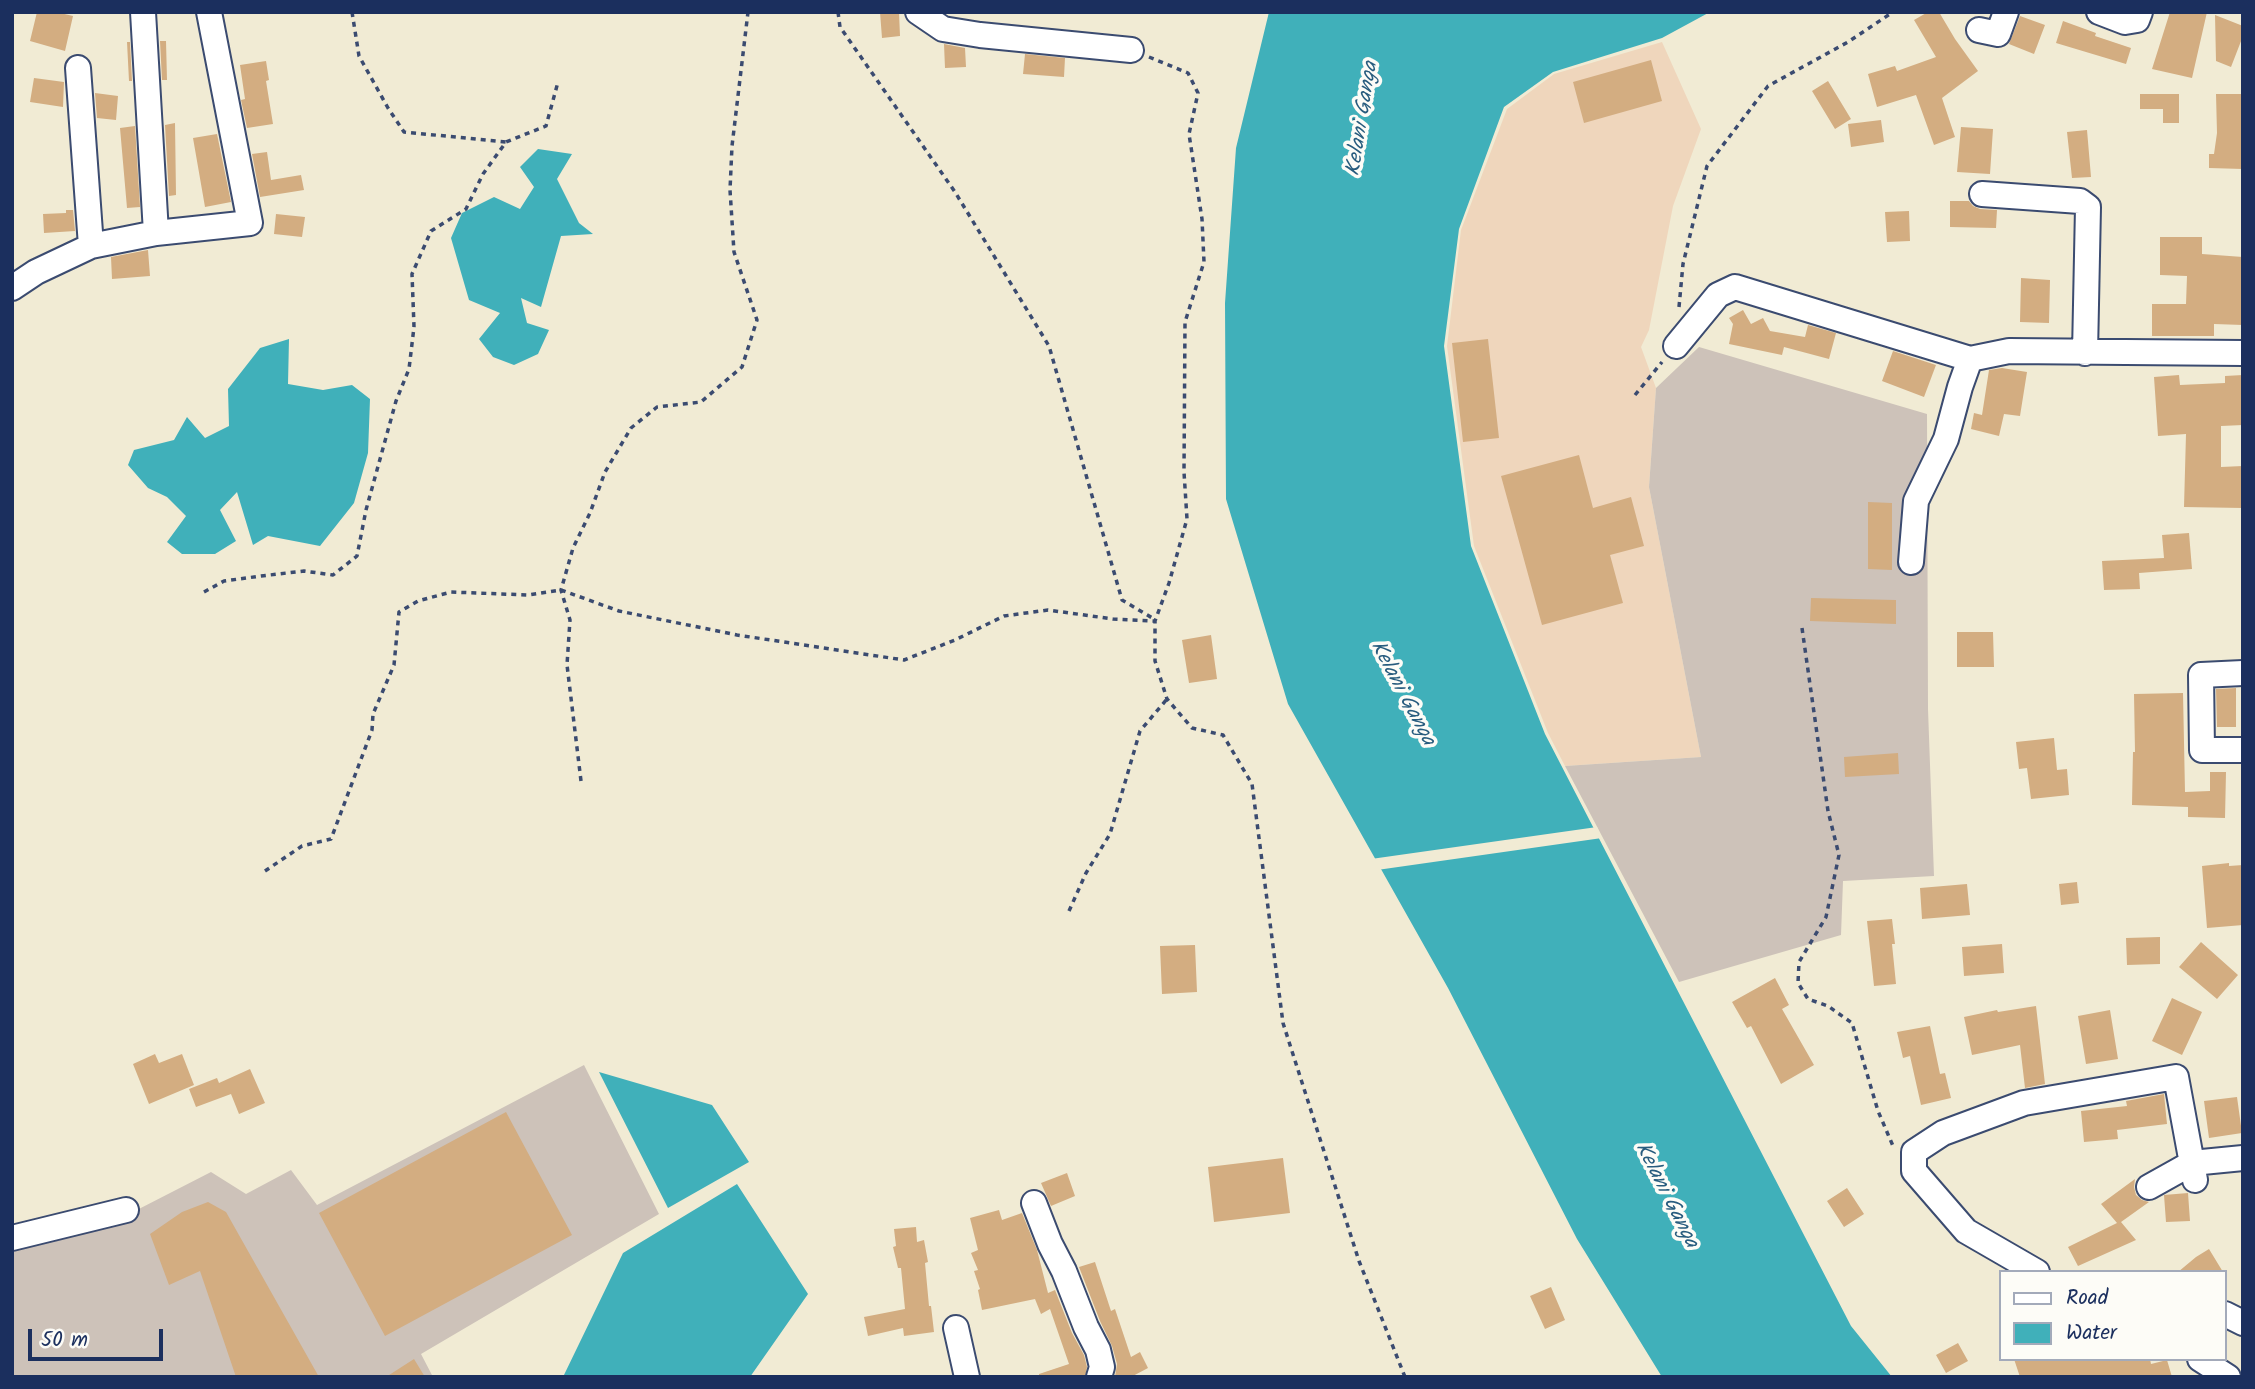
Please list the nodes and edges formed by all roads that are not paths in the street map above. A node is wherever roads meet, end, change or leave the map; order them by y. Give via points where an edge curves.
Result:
1 (143, 12) edge
2 (209, 12) edge
3 (918, 12) edge
4 (2006, 12) edge
5 (2099, 12) edge
6 (2140, 12) edge
7 (1979, 30) dead end
8 (1131, 50) road end
9 (78, 68) dead end
10 (1982, 194) dead end
11 (156, 233) junction
12 (91, 246) junction
13 (12, 288) edge
14 (1676, 346) road end
15 (2085, 353) junction
16 (2243, 354) edge
17 (1970, 359) junction
18 (1911, 562) dead end
19 (2243, 673) edge
20 (2243, 750) edge
21 (2243, 1158) edge
22 (2193, 1171) junction
23 (2149, 1187) dead end
24 (1034, 1203) dead end
25 (126, 1210) dead end
26 (12, 1238) edge
27 (2034, 1270) edge
28 (2227, 1315) edge
29 (2243, 1324) edge
30 (956, 1328) dead end
31 (2203, 1361) edge
32 (967, 1377) edge
33 (1099, 1377) edge
34 (2228, 1377) edge

1 - 11 street
2 - 11 street via 250,223
3 - 8 street via 943,29
4 - 7 street via 1998,34
5 - 6 street via 2126,22 2137,20
9 - 12 street
10 - 15 street via 2080,201 2088,207
11 - 12 street
12 - 13 street
14 - 17 street via 1718,295 1735,287
15 - 16 street
15 - 17 street via 2009,351
17 - 18 street via 1947,439 1916,500
19 - 20 street via 2202,675 2202,750
21 - 22 street via 2228,1158
22 - 23 street
22 - 27 street via 2176,1077 2024,1103 1943,1133 1914,1152 1914,1171 1966,1231
24 - 33 street via 1102,1360
25 - 26 street
28 - 29 street
30 - 32 street
31 - 34 street

